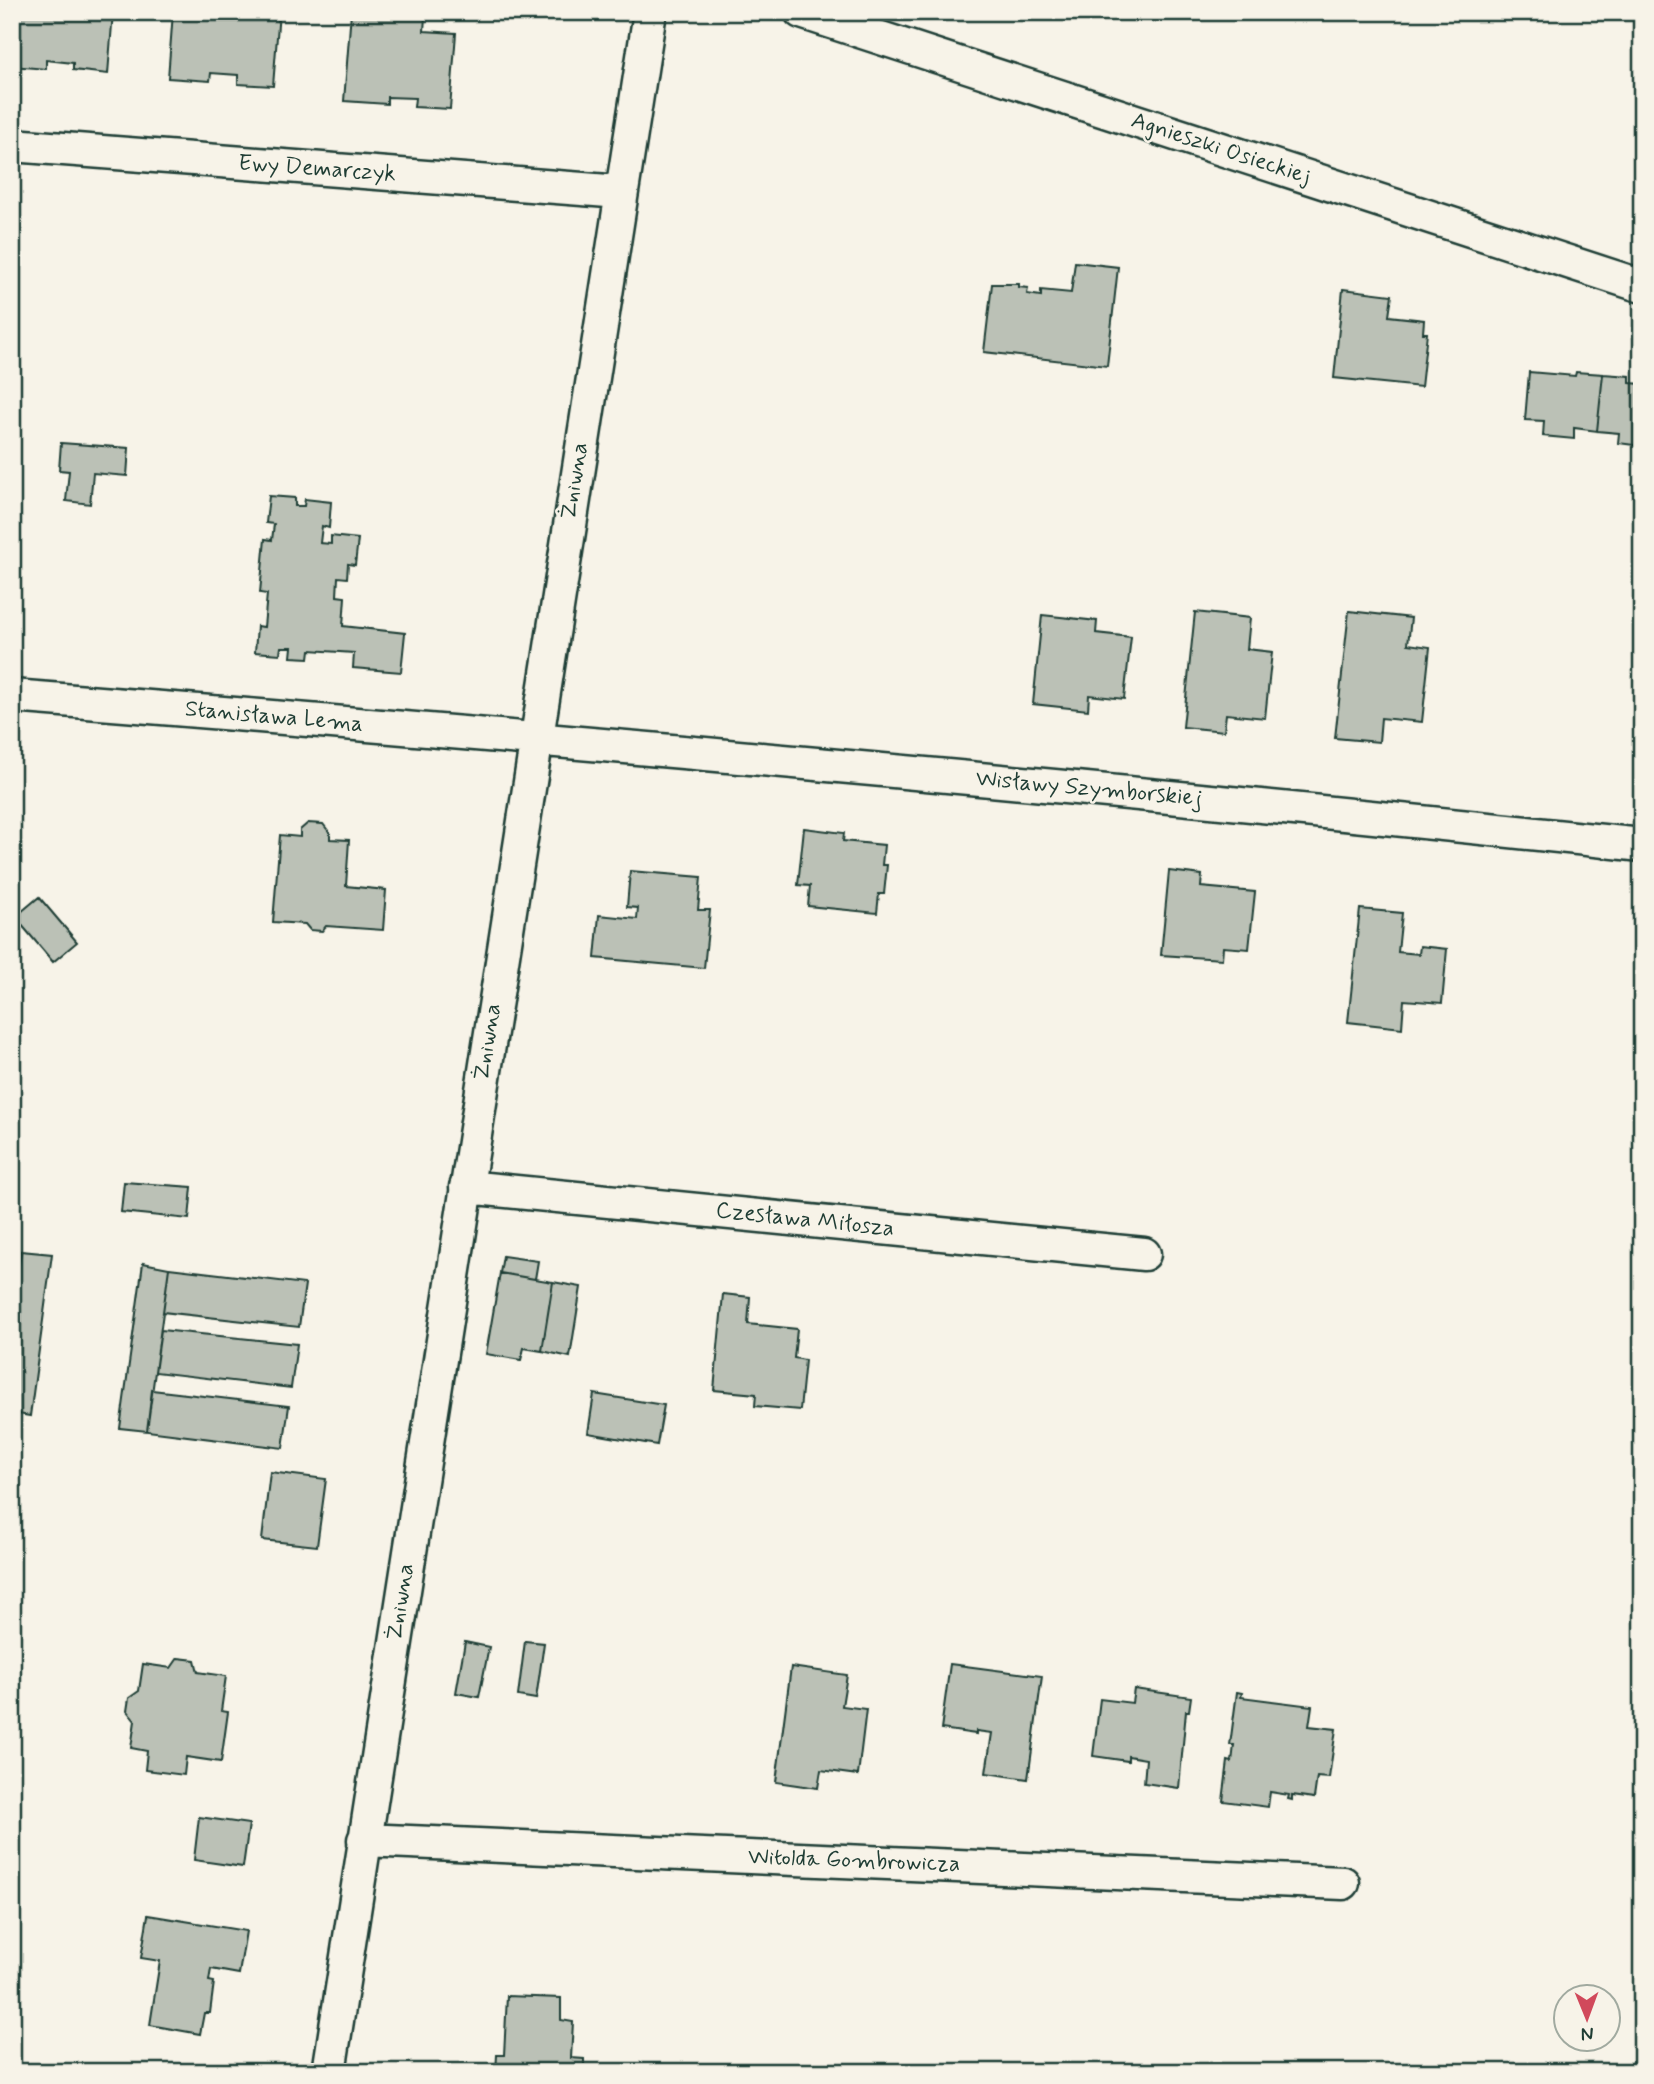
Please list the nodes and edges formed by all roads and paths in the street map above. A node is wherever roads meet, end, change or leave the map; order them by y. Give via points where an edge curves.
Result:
1 (650, 12) edge
2 (801, 12) edge
3 (12, 145) edge
4 (621, 192) junction
5 (1642, 286) edge
6 (12, 696) edge
7 (535, 738) junction
8 (1642, 845) edge
9 (466, 1186) junction
10 (1144, 1254) dead end
11 (364, 1840) junction
12 (1343, 1883) dead end
13 (329, 2072) edge

1 - 4 street, Żniwna
2 - 5 street, Agnieszki Osieckiej
3 - 4 street, Ewy Demarczyk
4 - 7 street, Żniwna
6 - 7 street, Stanisława Lema
7 - 8 street, Wisławy Szymborskiej
7 - 9 street, Żniwna
9 - 10 street, Czesława Miłosza
9 - 11 street, Żniwna
11 - 12 street, Witolda Gombrowicza
11 - 13 street, Żniwna

